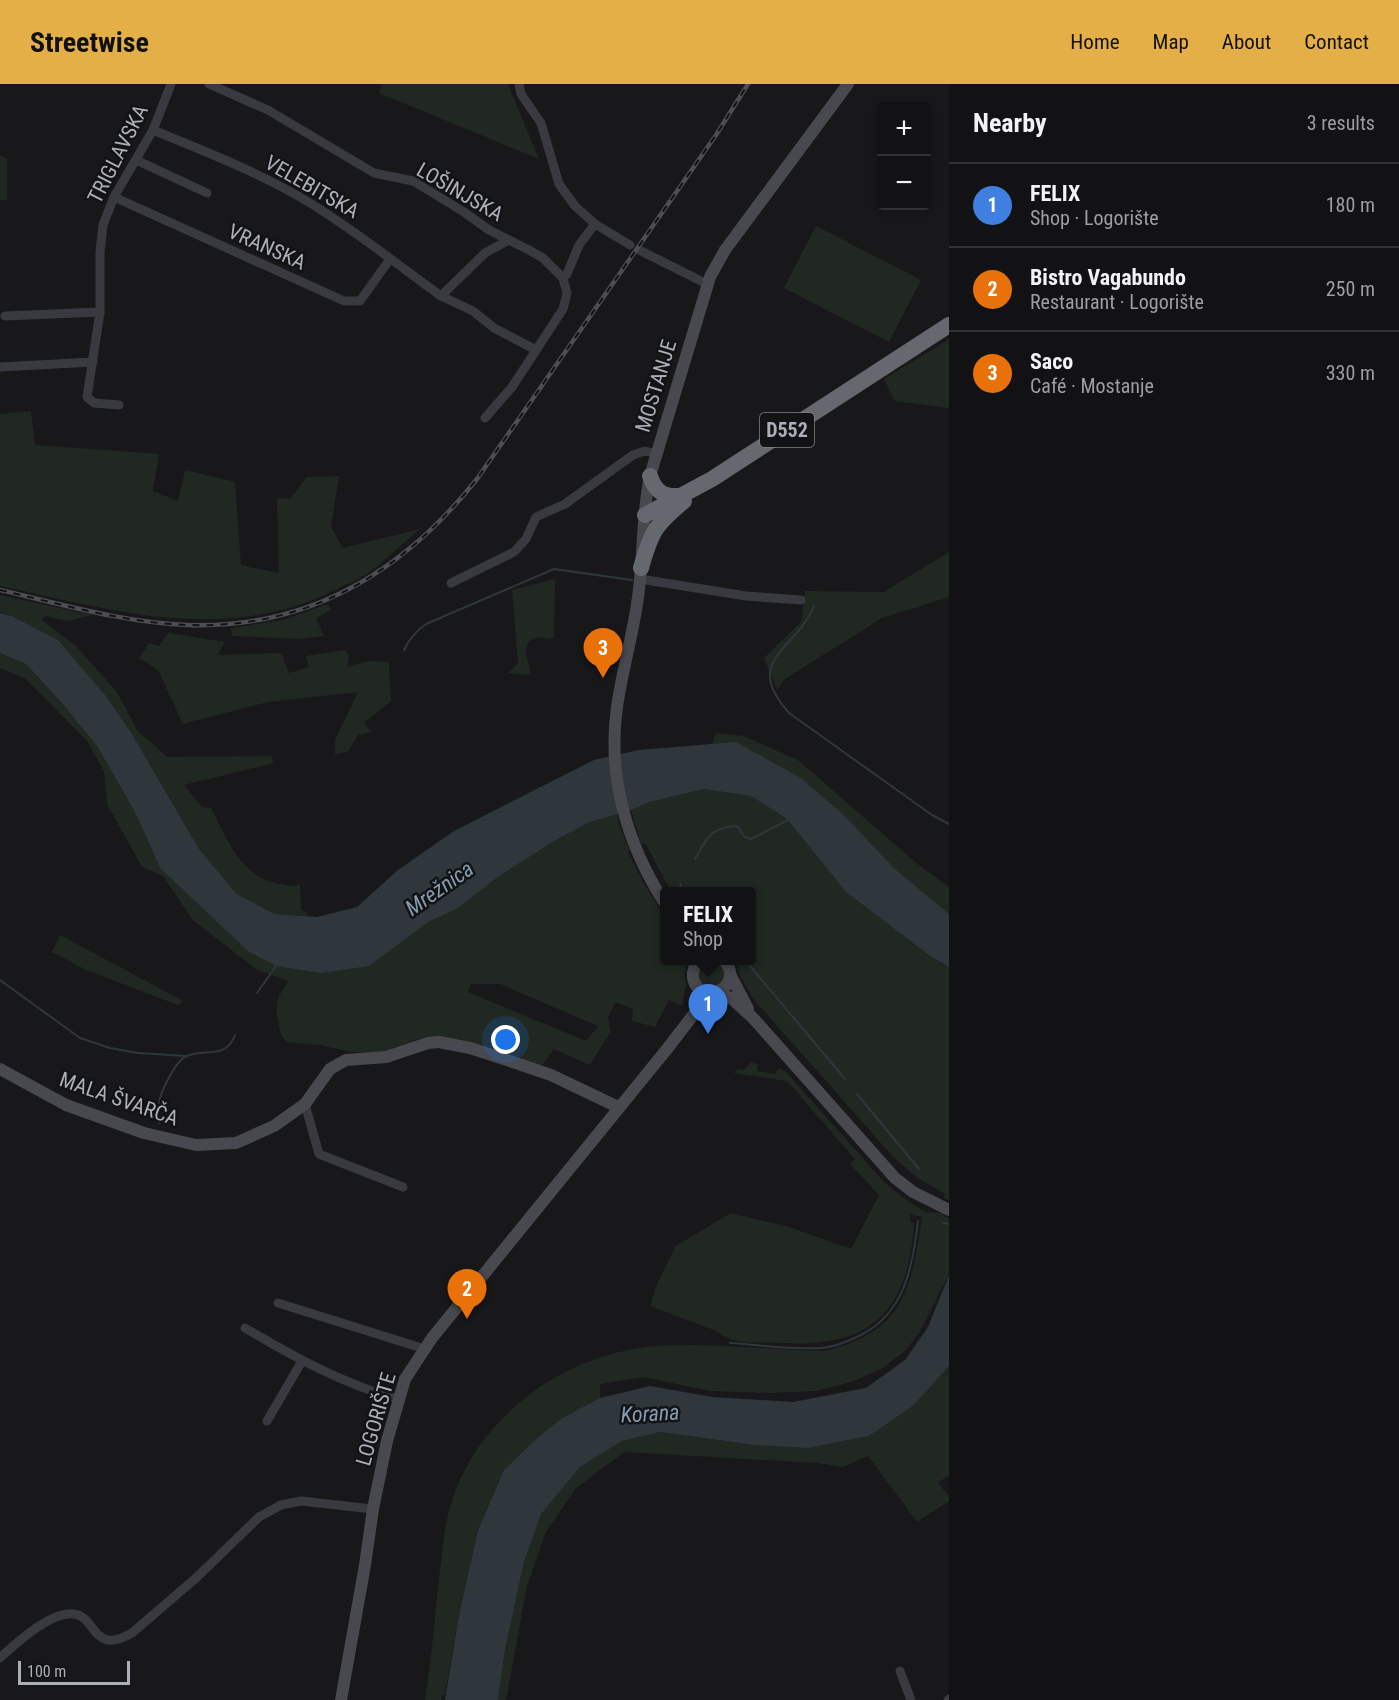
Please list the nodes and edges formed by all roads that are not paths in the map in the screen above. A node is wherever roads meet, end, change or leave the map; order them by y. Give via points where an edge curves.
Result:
1 (171, 84) edge
2 (208, 84) edge
3 (519, 84) edge
4 (848, 84) edge
5 (153, 130) junction
6 (136, 160) junction
7 (207, 193) dead end
8 (114, 197) junction
9 (595, 224) junction
10 (509, 240) junction
11 (630, 245) dead end
12 (639, 250) dead end
13 (390, 259) junction
14 (563, 278) junction
15 (707, 284) junction
16 (441, 296) junction
17 (100, 312) junction
18 (5, 316) dead end
19 (949, 325) edge
20 (536, 350) junction
21 (93, 362) junction
22 (0, 367) edge
23 (119, 405) dead end
24 (485, 418) dead end
25 (657, 454) junction
26 (650, 476) junction
27 (712, 478) junction
28 (678, 496) junction
29 (645, 515) junction
30 (662, 519) junction
31 (640, 574) junction
32 (451, 583) dead end
33 (801, 600) dead end
34 (660, 895) edge
35 (695, 965) edge
36 (726, 965) edge
37 (730, 974) junction
38 (694, 981) junction
39 (715, 993) junction
40 (753, 1017) junction
41 (685, 1024) junction
42 (0, 1069) edge
43 (305, 1104) junction
44 (618, 1107) junction
45 (403, 1187) dead end
46 (947, 1209) edge
47 (278, 1303) dead end
48 (245, 1328) dead end
49 (425, 1349) junction
50 (302, 1361) junction
51 (398, 1399) junction
52 (267, 1421) dead end
53 (373, 1509) junction
54 (0, 1658) edge
55 (900, 1671) dead end
56 (340, 1700) edge
57 (911, 1700) edge

1 - 5 street, TRIGLAVSKA
2 - 10 street, LOŠINJSKA via 268,110 374,173 413,181
3 - 9 street via 540,123 559,184
4 - 15 main road, MOSTANJE via 725,250
5 - 6 street, TRIGLAVSKA
5 - 13 street, VELEBITSKA via 222,158 309,202
6 - 7 street
6 - 8 street, TRIGLAVSKA
8 - 13 street, VRANSKA via 344,301 360,301
8 - 17 street, TRIGLAVSKA via 103,225
9 - 11 street
9 - 14 street via 579,245
10 - 14 street, LOŠINJSKA via 543,258
10 - 16 street via 485,253
12 - 15 street
13 - 16 street, VELEBITSKA
14 - 20 street via 567,293 563,309
15 - 25 main road, MOSTANJE
16 - 20 street, VELEBITSKA
17 - 18 street
17 - 21 street, TRIGLAVSKA
19 - 27 highway, D552
20 - 24 street
21 - 22 street
21 - 23 street, TRIGLAVSKA via 87,397 94,403
25 - 26 main road, MOSTANJE
25 - 32 street via 645,451 633,455 565,504 536,517 526,539 514,552
26 - 28 highway via 662,493
26 - 29 main road, MOSTANJE
27 - 28 highway, D552
27 - 30 highway, D552
28 - 29 highway, D552
29 - 30 highway
29 - 31 main road, MOSTANJE
30 - 31 highway, D552 via 651,535
31 - 33 street via 738,596
31 - 34 main road, MOSTANJE via 617,705 615,742 620,797 636,852
35 - 38 main road, LOGORIŠTE
36 - 37 main road
37 - 39 main road, LOGORIŠTE via 727,985
37 - 40 main road
38 - 39 main road via 701,990
38 - 41 main road, LOGORIŠTE
39 - 40 main road via 731,998
39 - 41 main road, LOGORIŠTE
40 - 46 main road via 895,1178
41 - 44 main road, LOGORIŠTE
42 - 43 main road, MALA ŠVARČA via 66,1106 144,1133 196,1145 236,1143 274,1126
43 - 44 main road, MALA ŠVARČA via 330,1069 346,1060 386,1057 439,1042 470,1048 551,1075
43 - 45 street via 319,1154
44 - 49 main road, LOGORIŠTE
47 - 49 street
48 - 50 street
49 - 51 main road, LOGORIŠTE via 405,1379
50 - 51 street
50 - 52 street
51 - 53 main road, LOGORIŠTE
53 - 54 street via 301,1501 281,1505 259,1517 196,1578 123,1639 105,1639 82,1617 67,1614 46,1622
53 - 56 main road, LOGORIŠTE
55 - 57 street

